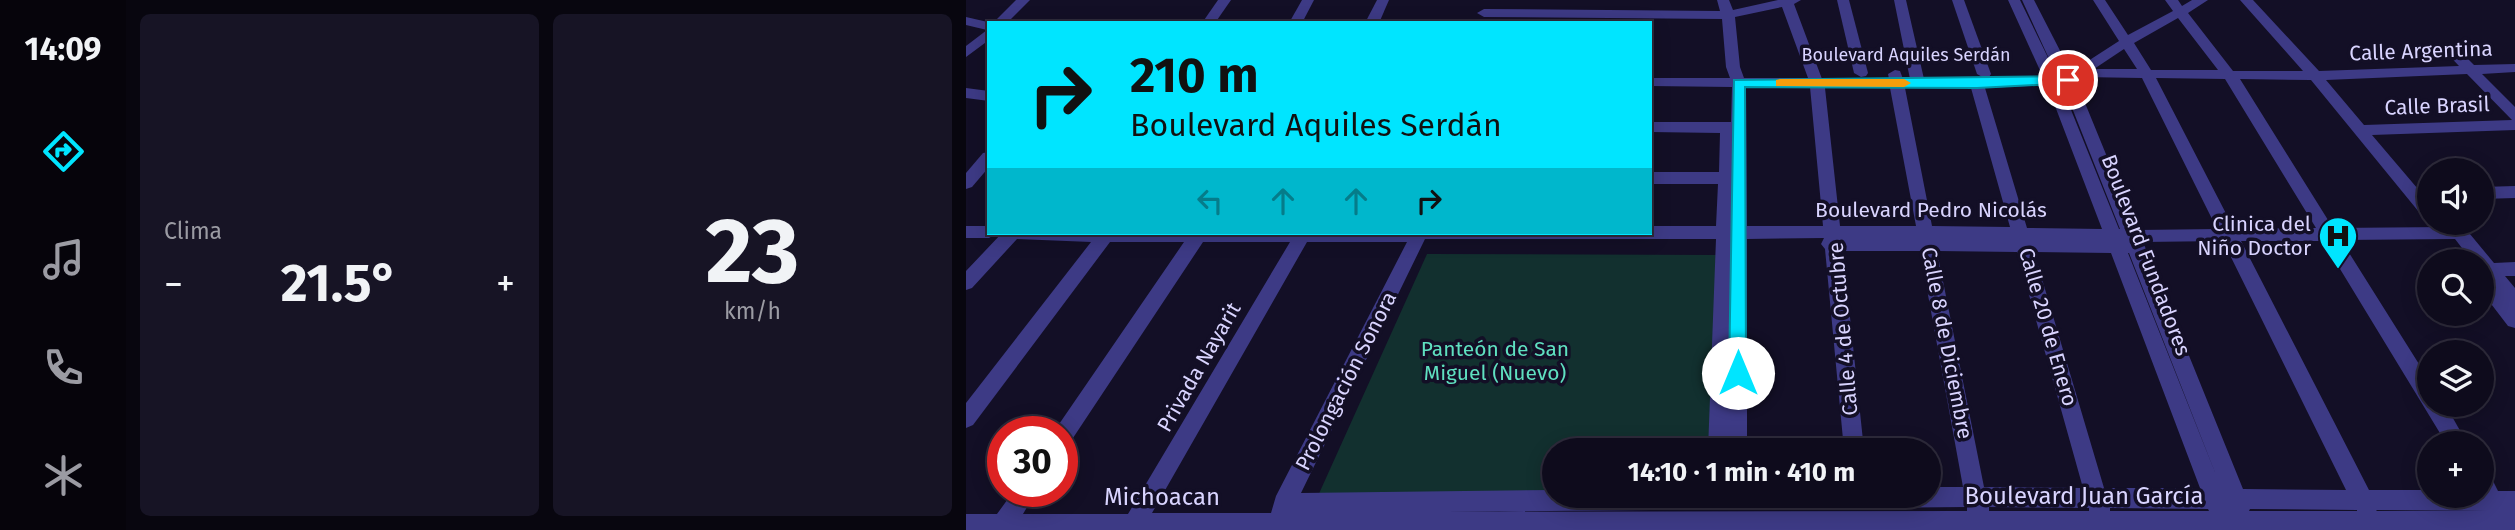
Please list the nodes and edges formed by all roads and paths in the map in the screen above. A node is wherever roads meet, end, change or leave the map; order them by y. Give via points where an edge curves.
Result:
1 (1024, 0) edge
2 (1225, 0) edge
3 (1308, 0) edge
4 (1383, 0) edge
5 (1765, 0) edge
6 (1843, 0) edge
7 (1900, 0) edge
8 (1958, 0) edge
9 (2014, 0) edge
10 (2028, 0) edge
11 (2099, 0) edge
12 (2202, 0) edge
13 (2246, 0) edge
14 (2258, 0) edge
15 (1789, 1) edge
16 (2177, 4) edge
17 (1723, 9) edge
18 (1484, 12) edge
19 (966, 21) edge
20 (1001, 21) edge
21 (1209, 21) edge
22 (1296, 21) edge
23 (1373, 21) edge
24 (966, 33) edge
25 (984, 36) edge
26 (2124, 38) junction
27 (2449, 48) dead end
28 (966, 54) edge
29 (2515, 68) edge
30 (2471, 70) junction
31 (1861, 73) junction
32 (1652, 74) edge
33 (2063, 76) junction
34 (1733, 77) junction
35 (1896, 78) junction
36 (1917, 78) junction
37 (2149, 78) junction
38 (2324, 78) junction
39 (1816, 79) junction
40 (1980, 79) junction
41 (2232, 79) junction
42 (1652, 82) edge
43 (966, 93) edge
44 (987, 96) edge
45 (2515, 116) edge
46 (2515, 125) edge
47 (1652, 127) edge
48 (1728, 128) junction
49 (2367, 130) junction
50 (987, 159) edge
51 (1652, 178) edge
52 (1724, 178) junction
53 (966, 183) edge
54 (2417, 186) edge
55 (2494, 192) edge
56 (2515, 192) edge
57 (966, 232) edge
58 (987, 232) edge
59 (2417, 234) edge
60 (1010, 235) edge
61 (1105, 235) edge
62 (1199, 235) edge
63 (1302, 235) edge
64 (1359, 235) edge
65 (2454, 235) edge
66 (1415, 236) edge
67 (1834, 238) junction
68 (2331, 238) junction
69 (1730, 239) junction
70 (1927, 239) junction
71 (2231, 239) junction
72 (2023, 240) junction
73 (2125, 241) junction
74 (2465, 249) edge
75 (2515, 269) edge
76 (2494, 272) edge
77 (2494, 282) edge
78 (966, 283) edge
79 (2494, 288) edge
80 (2515, 301) edge
81 (2515, 321) edge
82 (2417, 378) edge
83 (1076, 416) edge
84 (966, 419) edge
85 (1719, 438) edge
86 (1737, 438) edge
87 (1853, 438) edge
88 (2496, 495) edge
89 (1941, 497) edge
90 (1977, 497) junction
91 (2226, 499) junction
92 (2364, 501) junction
93 (1542, 506) edge
94 (1015, 507) edge
95 (1727, 508) edge
96 (2102, 517) edge
97 (1277, 519) edge
98 (1004, 523) junction
99 (1134, 524) junction
100 (966, 525) edge
101 (2510, 525) edge
102 (1728, 526) edge
103 (1981, 526) edge
104 (2237, 526) edge
105 (2376, 526) edge

1 - 20 street
2 - 21 street
3 - 22 street
4 - 23 street
5 - 17 street
6 - 31 street
7 - 36 street
8 - 40 street, Calle 20 de Enero
9 - 33 street
10 - 33 street
11 - 26 street
12 - 16 street
13 - 38 street
14 - 38 street
15 - 17 street
15 - 39 street, Calle 4 de Octubre
16 - 26 street
16 - 41 street
17 - 18 street
17 - 34 street
19 - 25 street
24 - 25 street
25 - 28 street
26 - 33 street
26 - 37 street
27 - 30 street
29 - 30 street, Calle Argentina
30 - 38 street, Calle Argentina
30 - 45 street
31 - 35 street, Boulevard Aquiles Serdán
31 - 39 street, Boulevard Aquiles Serdán
32 - 34 street, Boulevard Aquiles Serdán
33 - 37 street, Boulevard Aquiles Serdán
33 - 40 street, Boulevard Aquiles Serdán
33 - 73 street
34 - 39 street, Boulevard Aquiles Serdán
34 - 42 street, Boulevard Aquiles Serdán
34 - 48 street
34 - 69 street
35 - 36 street, Boulevard Aquiles Serdán
35 - 39 street, Boulevard Aquiles Serdán
35 - 70 street, Calle 8 de Diciembre
36 - 40 street, Boulevard Aquiles Serdán
37 - 41 street, Boulevard Aquiles Serdán
37 - 71 street
38 - 41 street, Calle Argentina
38 - 49 street
39 - 67 street, Calle 4 de Octubre
40 - 72 street, Calle 20 de Enero
41 - 68 street
43 - 44 street
46 - 49 street, Calle Brasil
47 - 48 street
48 - 52 street
49 - 54 street
50 - 53 street
51 - 52 street
52 - 69 street
55 - 56 street
57 - 58 street
59 - 68 street, Boulevard Pedro Nicolás
60 - 78 street
61 - 84 street
62 - 83 street
63 - 99 street, Privada Nayarit
64 - 66 street, Boulevard Pedro Nicolás
65 - 74 street
66 - 69 street, Boulevard Pedro Nicolás
66 - 97 street, Prolongación Sonora
67 - 69 street, Boulevard Pedro Nicolás
67 - 70 street, Boulevard Pedro Nicolás
67 - 87 street, Calle 4 de Octubre
68 - 71 street, Boulevard Pedro Nicolás
68 - 82 street
69 - 85 street
69 - 86 street
70 - 72 street, Boulevard Pedro Nicolás
70 - 90 street, Calle 8 de Diciembre
71 - 73 street, Boulevard Pedro Nicolás
71 - 92 street
72 - 73 street, Boulevard Pedro Nicolás
72 - 96 street, Calle 20 de Enero
73 - 91 street
75 - 76 street
77 - 80 street
79 - 81 street
88 - 92 street, Boulevard Juan García
88 - 101 street
89 - 90 street, Boulevard Juan García
90 - 96 street, Boulevard Juan García
90 - 103 street, Calle 8 de Diciembre
91 - 92 street, Boulevard Juan García
91 - 96 street, Boulevard Juan García
91 - 104 street
92 - 105 street
93 - 97 street, Boulevard Juan García
94 - 98 street
95 - 102 street
96 - 103 street, Boulevard Juan García
96 - 104 street, Boulevard Juan García
97 - 99 street, Michoacan
97 - 102 street, Boulevard Juan García
98 - 99 street, Michoacan
98 - 100 street, Michoacan
101 - 105 street, Boulevard Juan García
102 - 103 street, Boulevard Juan García
104 - 105 street, Boulevard Juan García

